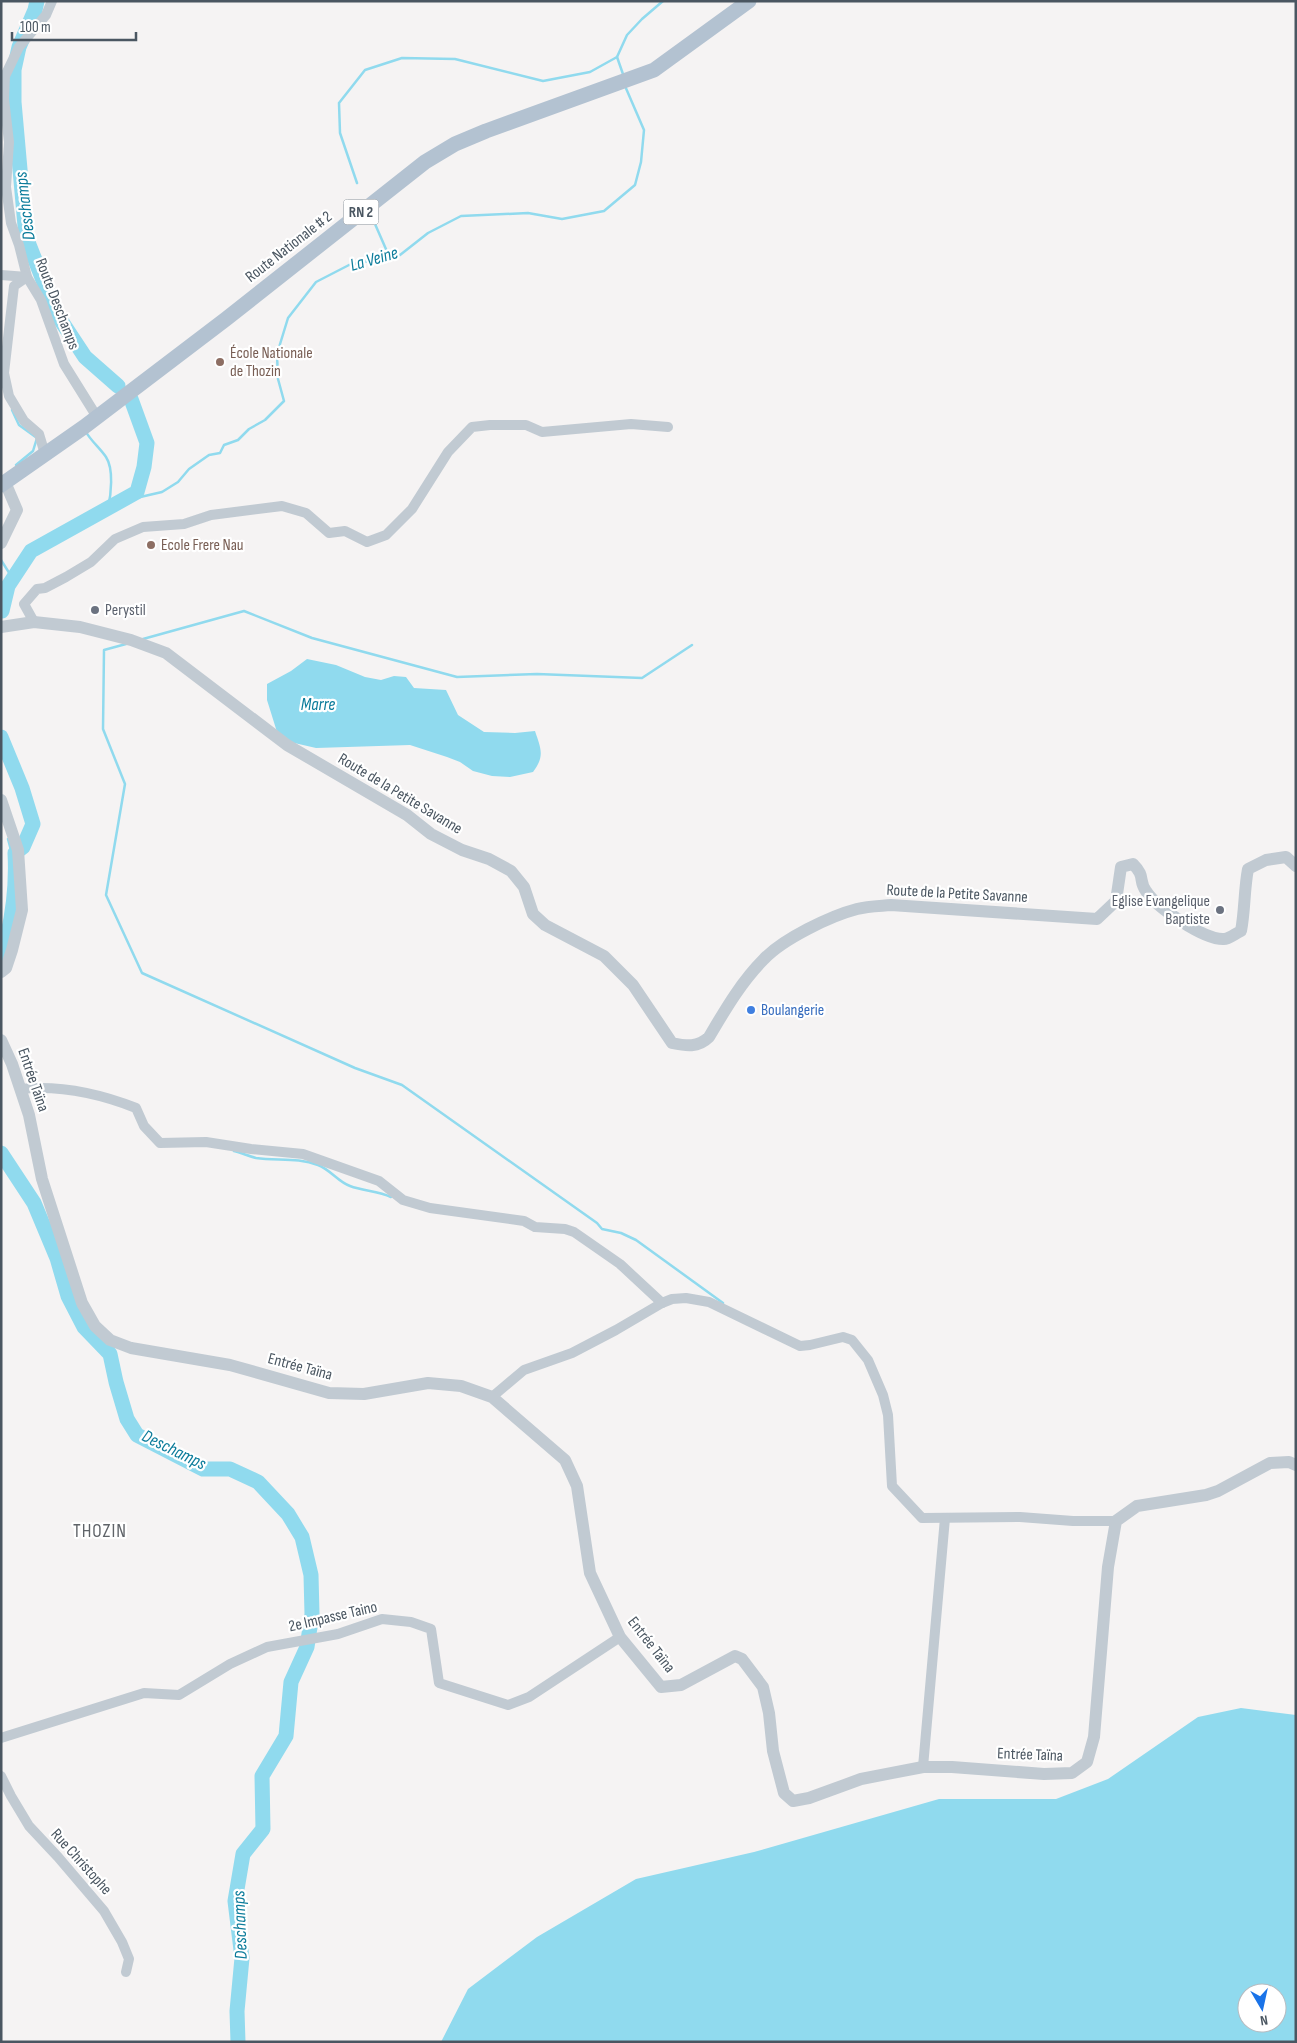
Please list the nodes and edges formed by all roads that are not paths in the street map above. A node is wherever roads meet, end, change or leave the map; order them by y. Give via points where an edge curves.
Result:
1 (52, 1) edge
2 (749, 1) edge
3 (1, 275) edge
4 (27, 277) junction
5 (96, 416) junction
6 (668, 427) dead end
7 (45, 454) junction
8 (3, 484) edge
9 (1, 543) edge
10 (34, 622) junction
11 (1, 627) edge
12 (1, 800) edge
13 (1296, 866) edge
14 (1, 972) edge
15 (1, 1040) edge
16 (20, 1089) junction
17 (662, 1302) junction
18 (492, 1397) junction
19 (1296, 1465) edge
20 (945, 1518) junction
21 (1116, 1521) junction
22 (620, 1637) junction
23 (1, 1738) edge
24 (923, 1767) junction
25 (1, 1776) edge
26 (126, 1972) dead end

1 - 4 street, Route Deschamps via 46,15 19,47 5,76 9,142 6,187 11,223
2 - 5 main road, Route Nationale # 2 / RN 2 via 654,70 486,131 425,162 226,319
3 - 4 street
4 - 5 street, Route Deschamps via 41,300 64,364
4 - 7 street via 14,286 4,373 9,396 24,421 39,434
5 - 7 main road, Route Nationale # 2 / RN 2
6 - 10 street via 631,424 542,432 526,425 472,427 448,452 412,509 386,535 367,542 345,531 329,532 306,513 282,506 211,514 184,524 143,526 115,538 91,562 66,577 37,589 24,604
7 - 8 main road, Route Nationale # 2 / RN 2
8 - 9 street via 18,510
10 - 11 street, Route de la Petite Savanne
10 - 13 street, Route de la Petite Savanne via 89,629 166,653 294,749 407,815 431,834 511,871 524,887 533,914 544,926 604,956 633,985 672,1043 703,1044 743,983 765,958 822,922 858,908 892,905 1098,919 1116,901 1121,867 1133,864 1141,872 1145,890 1158,904 1207,936 1225,939 1241,931 1248,869 1266,860 1286,857
12 - 14 street via 18,850 22,910 6,968
15 - 16 street, Entrée Taïna
16 - 17 street via 63,1088 136,1108 144,1126 160,1143 206,1142 303,1154 379,1181 403,1200 430,1208 524,1221 535,1227 565,1229 613,1260
16 - 18 street, Entrée Taïna via 42,1179 82,1303 95,1326 110,1340 131,1348 230,1365 329,1393 364,1394 428,1384 461,1386
17 - 18 street via 572,1353 524,1370
17 - 20 street via 686,1298 710,1302 800,1346 842,1338 852,1340 868,1360 883,1394 888,1415 892,1486 922,1518
18 - 22 street, Entrée Taïna via 565,1460 576,1486 590,1573
19 - 21 street via 1270,1463 1218,1491 1137,1506
20 - 21 street
20 - 24 street
21 - 24 street, Entrée Taïna via 1108,1567 1094,1737 1087,1762 1072,1773 1044,1774 952,1766
22 - 23 street, 2e Impasse Taino via 529,1696 508,1705 439,1683 431,1629 411,1622 382,1619 338,1634 267,1647 230,1664 179,1695 144,1693
22 - 24 street, Entrée Taïna via 661,1687 681,1685 735,1656 742,1659 763,1687 773,1751 784,1793 793,1801 861,1779
25 - 26 street, Rue Christophe via 29,1826 104,1910 129,1959

